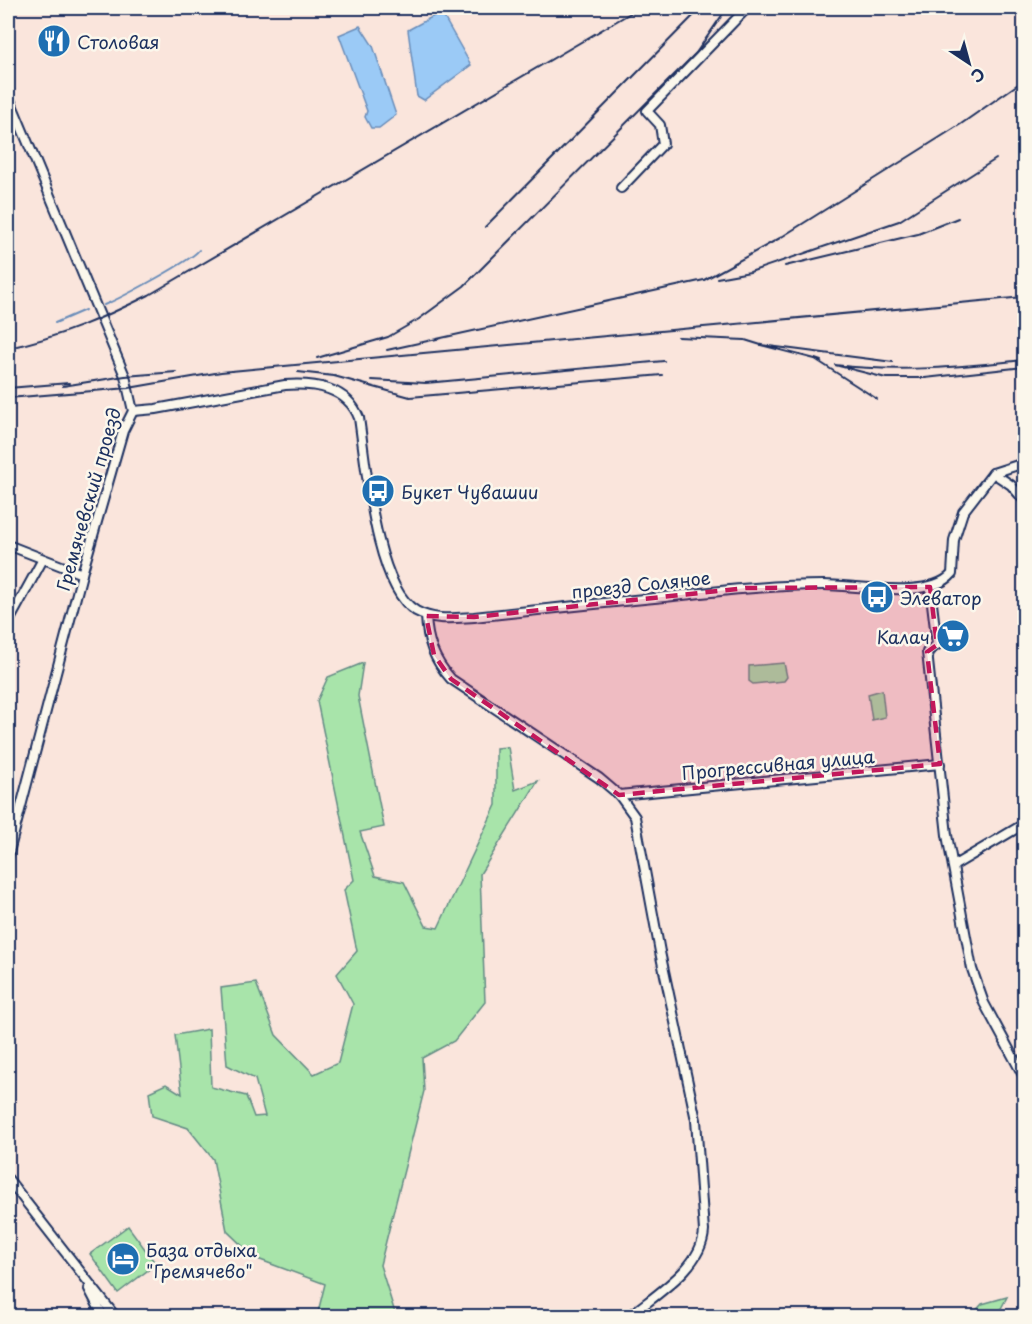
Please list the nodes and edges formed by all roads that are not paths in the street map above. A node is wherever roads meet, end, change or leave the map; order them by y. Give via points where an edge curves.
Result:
1 (747, 8) edge
2 (8, 94) edge
3 (621, 188) dead end
4 (132, 411) junction
5 (1024, 463) edge
6 (993, 473) junction
7 (1024, 500) edge
8 (8, 545) edge
9 (43, 559) junction
10 (82, 574) junction
11 (930, 587) junction
12 (426, 616) junction
13 (8, 624) edge
14 (940, 764) junction
15 (620, 795) junction
16 (1024, 824) edge
17 (8, 856) edge
18 (953, 866) junction
19 (1024, 1077) edge
20 (8, 1179) edge
21 (86, 1282) junction
22 (103, 1317) edge
23 (115, 1317) edge
24 (630, 1317) edge

1 - 3 street via 647,111 660,125 663,144
2 - 4 street, Гремячевский проезд via 125,376
4 - 10 street, Гремячевский проезд
4 - 12 street via 285,385 303,384 342,394 354,405 359,418 388,574 406,603
5 - 6 street
6 - 7 street via 1011,484
6 - 11 street via 957,525 952,574
8 - 9 street
9 - 10 street
9 - 13 street
10 - 17 street, Гремячевский проезд
11 - 12 street, проезд Соляное via 746,588 474,617
11 - 14 street via 937,645 927,652
12 - 15 street via 434,655 451,679
14 - 15 street, Прогрессивная улица
14 - 18 street
15 - 24 street via 638,825 664,974 688,1073 704,1219 703,1242 697,1255
16 - 18 street
18 - 19 street via 972,969 984,1003
20 - 21 street
21 - 22 street
21 - 23 street

